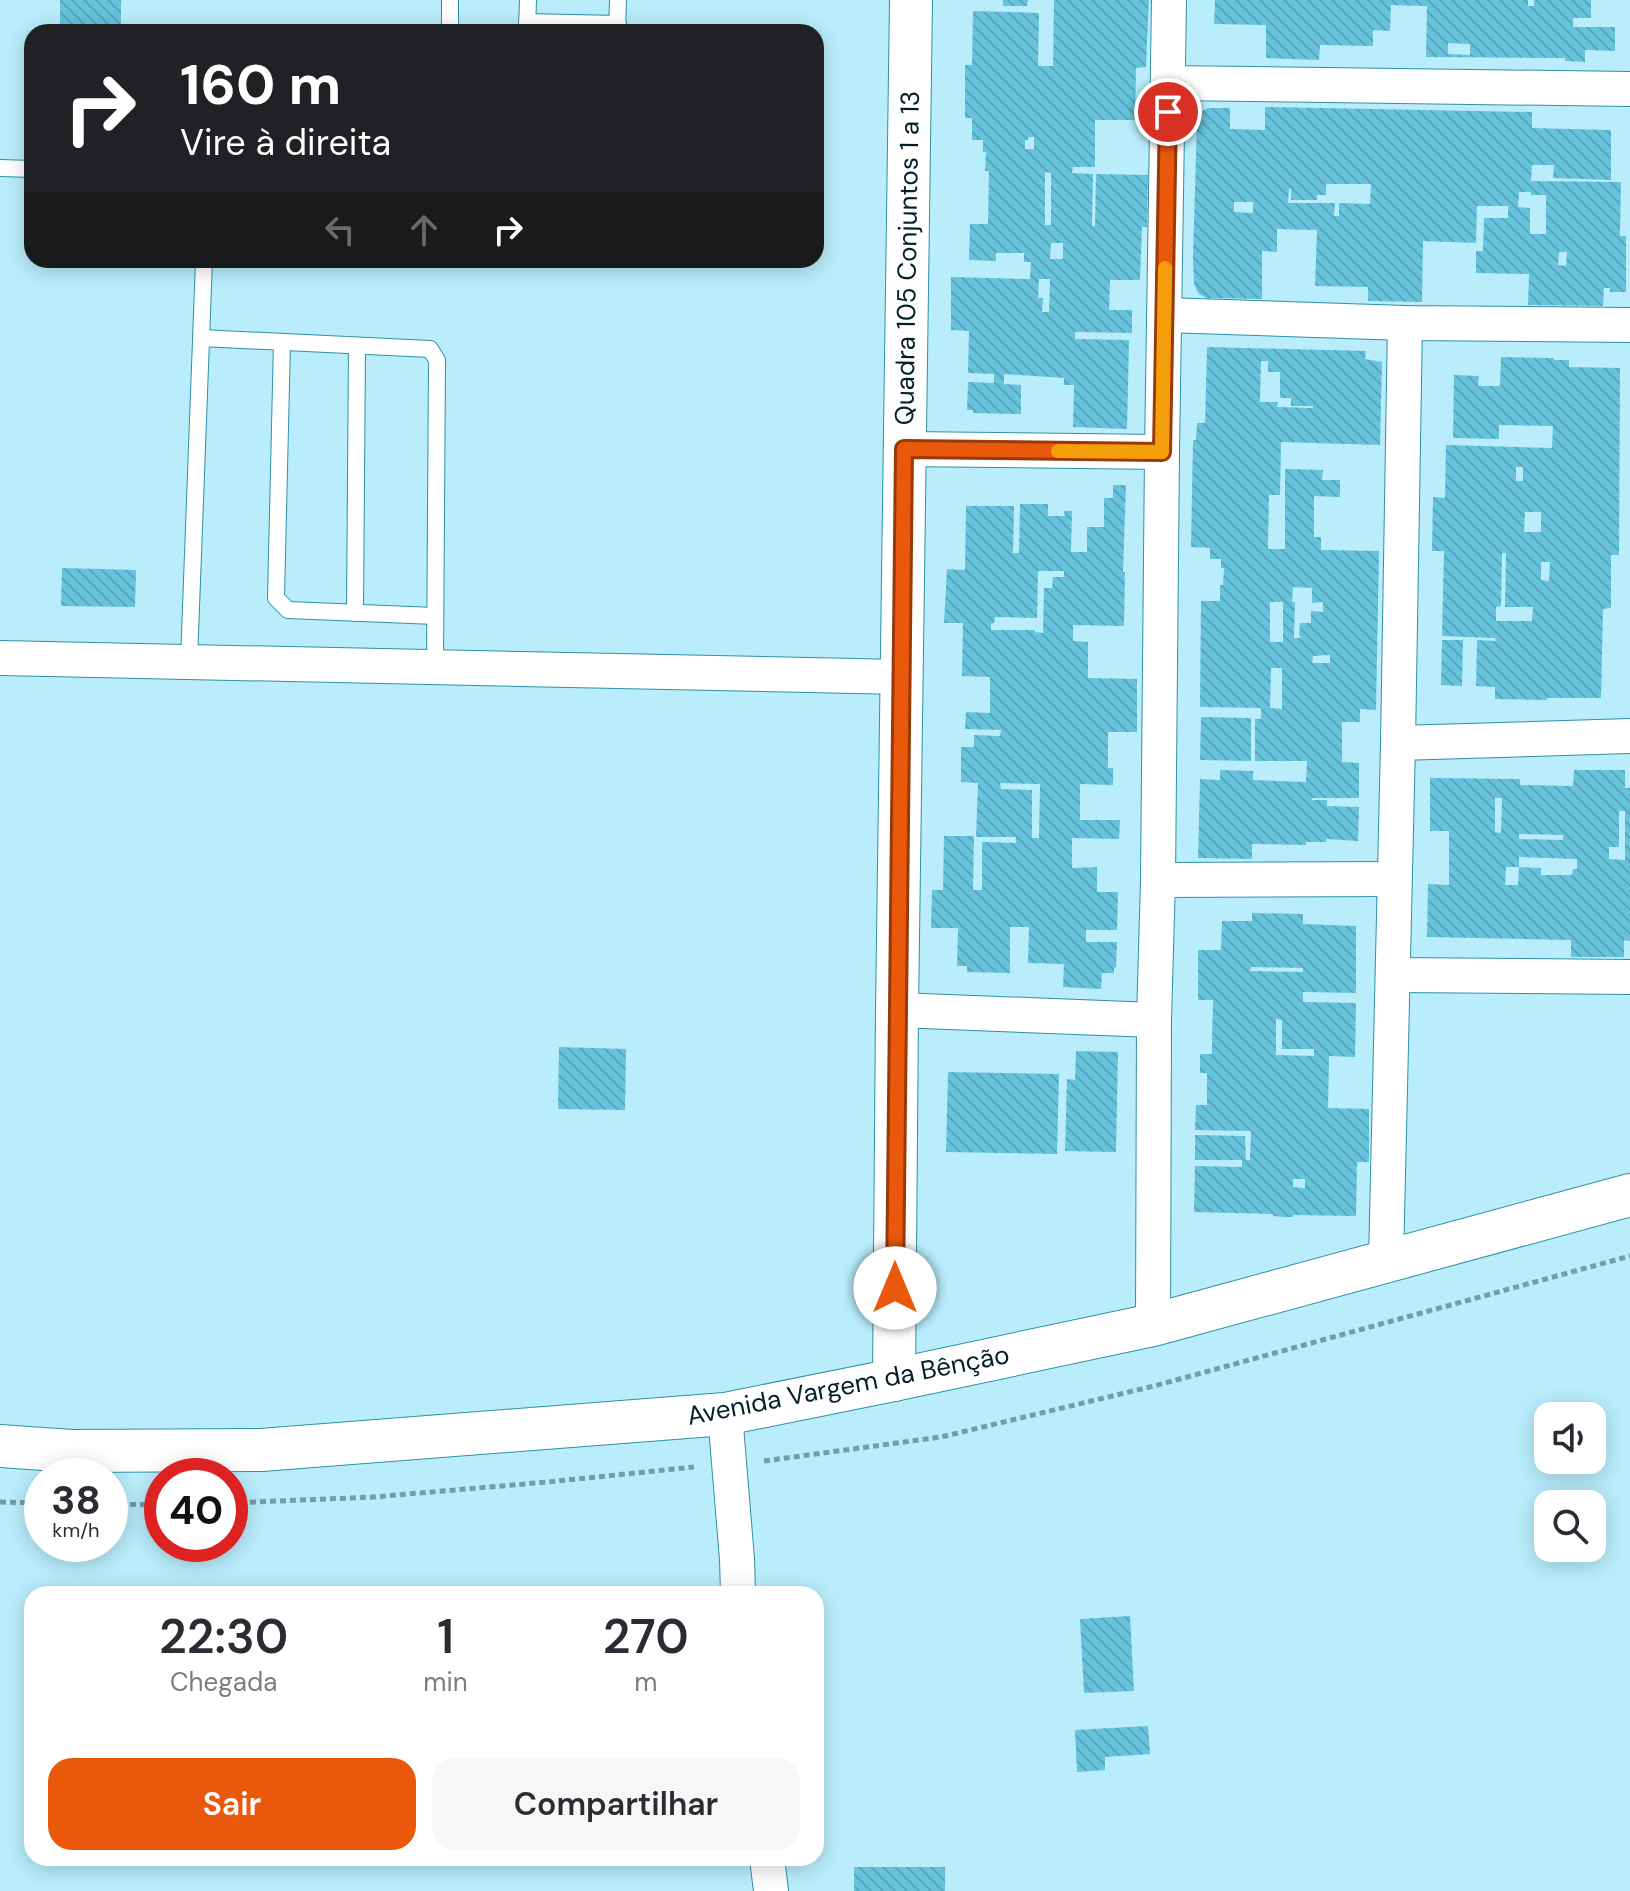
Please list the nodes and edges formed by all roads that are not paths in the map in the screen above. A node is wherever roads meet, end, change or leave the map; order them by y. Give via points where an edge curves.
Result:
1 (450, 0) edge
2 (528, 0) edge
3 (618, 0) edge
4 (911, 0) edge
5 (1169, 0) edge
6 (450, 24) edge
7 (527, 24) edge
8 (618, 24) edge
9 (1169, 83) junction
10 (1630, 89) edge
11 (0, 168) edge
12 (24, 169) edge
13 (204, 268) edge
14 (1164, 315) junction
15 (1405, 323) junction
16 (1630, 325) edge
17 (201, 338) junction
18 (282, 342) junction
19 (357, 346) junction
20 (904, 449) junction
21 (1162, 452) junction
22 (355, 613) junction
23 (435, 616) junction
24 (0, 658) edge
25 (189, 661) junction
26 (435, 666) junction
27 (902, 677) junction
28 (1630, 736) edge
29 (1398, 743) junction
30 (1394, 879) junction
31 (1158, 880) junction
32 (1393, 975) junction
33 (1630, 977) edge
34 (897, 1010) junction
35 (1154, 1020) junction
36 (1630, 1195) edge
37 (1386, 1261) junction
38 (1153, 1325) junction
39 (894, 1380) junction
40 (725, 1414) junction
41 (0, 1446) edge
42 (738, 1586) edge
43 (768, 1866) edge
44 (771, 1891) edge

1 - 6 lane
2 - 7 lane
3 - 8 lane
4 - 20 street, Quadra 105 Conjuntos 1 a 13
5 - 9 street
9 - 10 street
9 - 14 street
11 - 12 lane
13 - 17 lane
14 - 15 street
14 - 21 street
15 - 16 street
15 - 29 street
17 - 18 lane
17 - 25 lane
18 - 19 lane
18 - 22 lane via 276,598 288,610
19 - 22 lane
19 - 23 lane via 430,349 437,360
20 - 21 street
20 - 27 street, Quadra 105 Conjuntos 1 a 13
21 - 31 street
22 - 23 lane
23 - 26 lane
24 - 25 street
25 - 26 street
26 - 27 street
27 - 34 street, Quadra 105 Conjuntos 1 a 13
28 - 29 street
29 - 30 street
30 - 31 street
30 - 32 street
31 - 35 street
32 - 33 street
32 - 37 street
34 - 35 street
34 - 39 street, Quadra 105 Conjuntos 1 a 13
35 - 38 street
36 - 37 street, Avenida Vargem da Bênção
37 - 38 street, Avenida Vargem da Bênção
38 - 39 street, Avenida Vargem da Bênção
39 - 40 street, Avenida Vargem da Bênção
40 - 41 street, Avenida Vargem da Bênção via 261,1450
40 - 42 street
43 - 44 street

